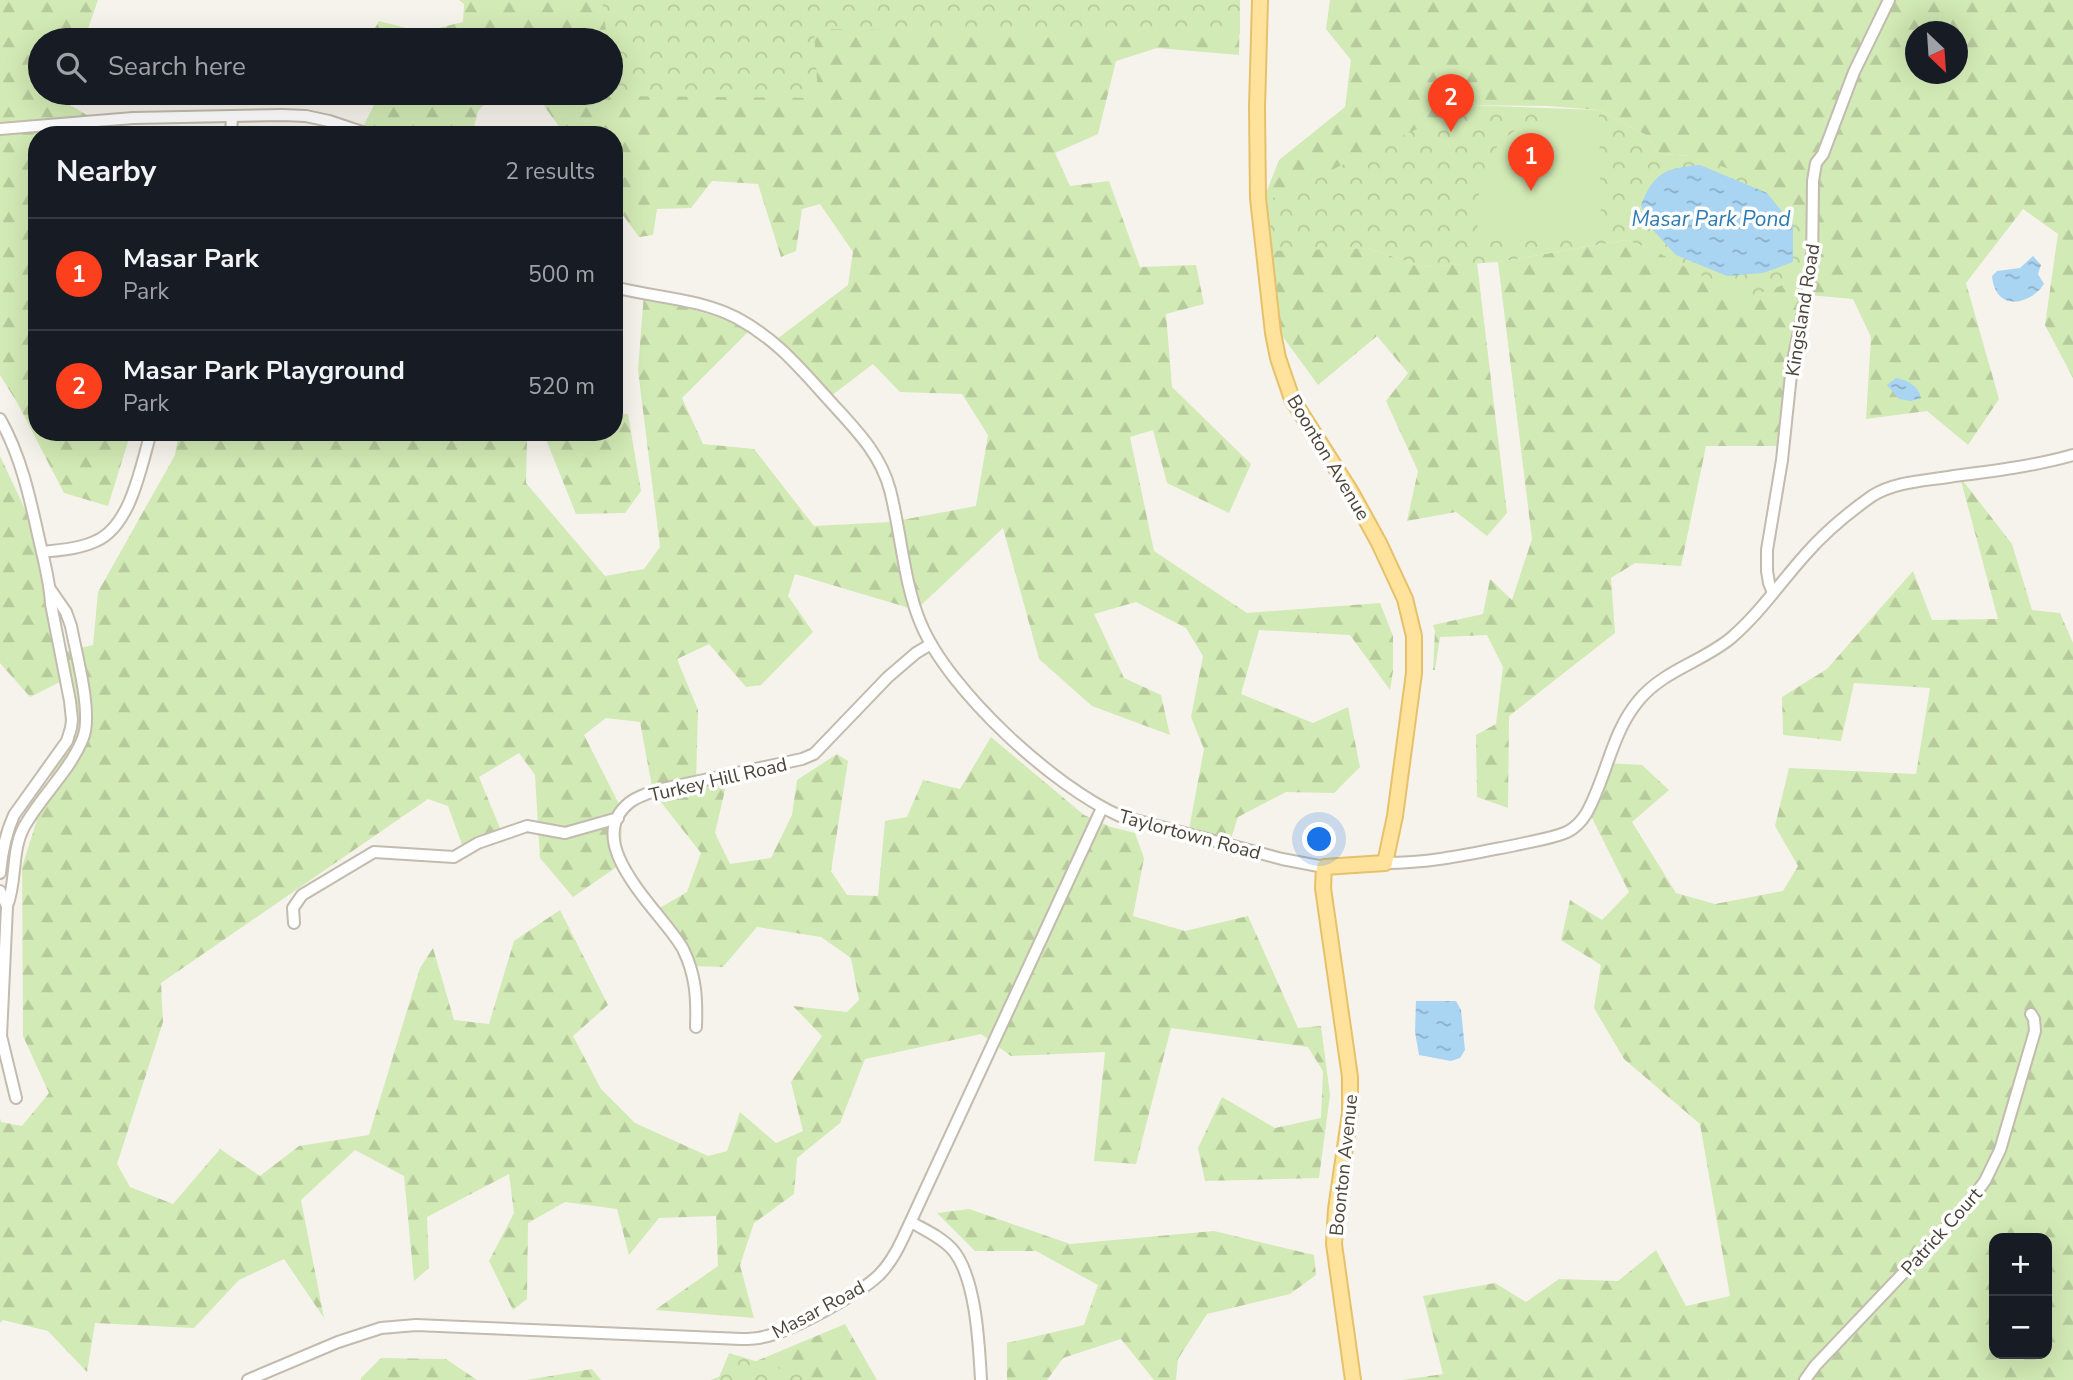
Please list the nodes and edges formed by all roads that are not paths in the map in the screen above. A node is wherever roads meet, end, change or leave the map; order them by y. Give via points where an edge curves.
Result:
1 (1260, 0) edge
2 (1889, 0) edge
3 (232, 116) junction
4 (36, 126) edge
5 (232, 126) edge
6 (344, 126) edge
7 (28, 127) edge
8 (0, 129) edge
9 (623, 289) edge
10 (0, 419) edge
11 (148, 441) edge
12 (2073, 454) edge
13 (42, 552) junction
14 (50, 589) junction
15 (1773, 593) junction
16 (931, 644) junction
17 (85, 706) junction
18 (71, 709) junction
19 (21, 806) junction
20 (1102, 808) junction
21 (33, 814) junction
22 (618, 818) junction
23 (1385, 863) junction
24 (1325, 867) junction
25 (0, 873) edge
26 (0, 891) edge
27 (7, 906) junction
28 (294, 923) dead end
29 (2031, 1014) dead end
30 (696, 1027) dead end
31 (16, 1098) dead end
32 (911, 1222) junction
33 (248, 1380) edge
34 (981, 1380) edge
35 (1353, 1380) edge
36 (1805, 1380) edge

1 - 23 main road, Boonton Avenue via 1258,198 1278,358 1292,399 1380,543 1405,599 1414,636 1414,673
2 - 15 street, Kingsland Road via 1816,163 1812,270 1792,365 1767,550
3 - 4 street
3 - 5 street
3 - 6 street via 306,116
7 - 8 street
9 - 16 street, Taylortown Road via 705,304 739,319 785,351 863,437 889,486 915,607
10 - 13 street via 23,475
11 - 13 street via 122,519 110,534 73,548
12 - 15 street via 1883,490 1824,536
13 - 14 street
14 - 17 street via 69,619
14 - 18 street
15 - 23 street via 1731,637 1665,676 1639,699 1615,740 1585,816 1573,828 1556,836 1453,858
16 - 20 street, Taylortown Road via 995,723 1076,792
16 - 22 street, Turkey Hill Road via 888,677 814,754 653,791 628,804
17 - 18 street
17 - 21 street via 84,736
18 - 19 street via 67,741
19 - 21 street
19 - 25 street via 5,837
20 - 24 street, Taylortown Road via 1132,820
20 - 32 street, Masar Road
21 - 27 street via 18,842
22 - 28 street via 565,833 527,826 478,843 454,857 374,852 302,895 293,908
22 - 30 street via 614,837 620,862 673,934 691,967
23 - 24 main road
24 - 35 main road, Boonton Avenue via 1323,888 1350,1077 1350,1114 1334,1244
26 - 27 street
27 - 31 street via 1,1036
29 - 36 street, Patrick Court via 2035,1031 2000,1150 1985,1181
32 - 33 street, Masar Road via 894,1256 864,1288 764,1337 416,1325 381,1328
32 - 34 street via 949,1246 964,1266

